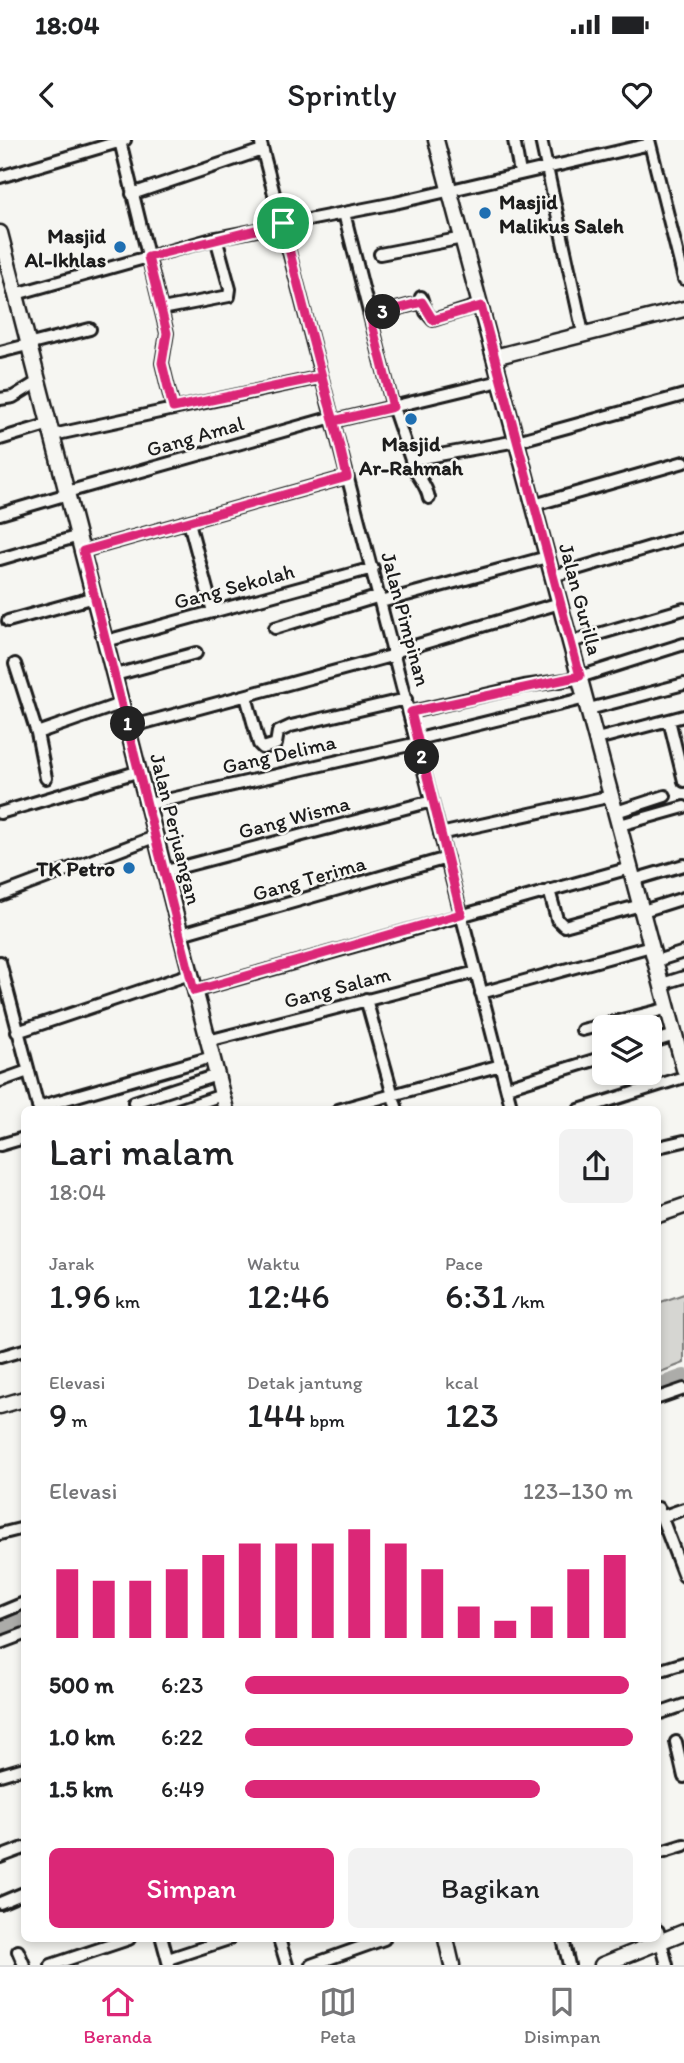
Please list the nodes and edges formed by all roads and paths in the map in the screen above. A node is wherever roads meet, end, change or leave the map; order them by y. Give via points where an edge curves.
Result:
1 (436, 140) edge
2 (513, 140) edge
3 (541, 140) edge
4 (123, 141) edge
5 (650, 142) edge
6 (261, 145) edge
7 (547, 167) junction
8 (520, 173) junction
9 (0, 177) edge
10 (449, 189) junction
11 (132, 194) junction
12 (344, 213) junction
13 (287, 222) junction
14 (0, 233) edge
15 (216, 238) junction
16 (463, 238) junction
17 (380, 254) dead end
18 (148, 257) junction
19 (684, 279) edge
20 (6, 280) edge
21 (16, 294) junction
22 (481, 306) junction
23 (162, 309) junction
24 (684, 309) edge
25 (370, 316) junction
26 (90, 329) dead end
27 (583, 333) junction
28 (29, 345) junction
29 (0, 352) edge
30 (494, 357) junction
31 (321, 377) junction
32 (39, 380) junction
33 (500, 381) junction
34 (684, 395) edge
35 (0, 399) edge
36 (393, 407) junction
37 (173, 408) junction
38 (334, 419) junction
39 (51, 429) junction
40 (0, 439) edge
41 (517, 442) junction
42 (411, 460) junction
43 (684, 462) edge
44 (347, 477) junction
45 (68, 493) junction
46 (429, 498) dead end
47 (534, 505) junction
48 (0, 514) edge
49 (189, 522) junction
50 (79, 536) junction
51 (684, 537) edge
52 (83, 551) junction
53 (547, 558) junction
54 (0, 559) edge
55 (373, 568) junction
56 (553, 576) junction
57 (95, 597) junction
58 (381, 599) junction
59 (560, 603) junction
60 (684, 609) edge
61 (213, 612) junction
62 (8, 621) dead end
63 (275, 628) dead end
64 (106, 641) junction
65 (571, 642) junction
66 (684, 644) edge
67 (197, 653) dead end
68 (394, 654) junction
69 (15, 664) dead end
70 (115, 675) junction
71 (580, 676) junction
72 (684, 684) edge
73 (246, 696) junction
74 (406, 699) junction
75 (122, 703) junction
76 (588, 703) junction
77 (411, 712) junction
78 (684, 716) edge
79 (669, 720) junction
80 (129, 727) junction
81 (37, 733) junction
82 (597, 739) junction
83 (418, 741) junction
84 (140, 771) junction
85 (46, 778) dead end
86 (684, 781) edge
87 (612, 796) junction
88 (665, 796) dead end
89 (432, 801) junction
90 (149, 804) junction
91 (684, 807) edge
92 (0, 813) edge
93 (618, 818) junction
94 (440, 834) junction
95 (157, 836) junction
96 (447, 858) junction
97 (684, 864) edge
98 (166, 871) junction
99 (631, 874) junction
100 (549, 890) junction
101 (0, 895) edge
102 (684, 898) edge
103 (642, 908) junction
104 (461, 914) junction
105 (181, 934) junction
106 (651, 946) junction
107 (684, 952) edge
108 (656, 961) junction
109 (0, 962) edge
110 (476, 972) junction
111 (190, 974) junction
112 (684, 977) edge
113 (662, 984) junction
114 (194, 991) junction
115 (481, 993) junction
116 (366, 999) junction
117 (668, 1008) junction
118 (12, 1015) junction
119 (0, 1018) edge
120 (582, 1030) dead end
121 (17, 1032) junction
122 (208, 1041) junction
123 (679, 1043) edge
124 (212, 1057) junction
125 (592, 1061) edge
126 (500, 1065) junction
127 (684, 1069) edge
128 (28, 1071) junction
129 (217, 1075) junction
130 (684, 1077) edge
131 (0, 1081) edge
132 (507, 1087) junction
133 (393, 1097) junction
134 (134, 1102) dead end
135 (224, 1102) edge
136 (38, 1106) edge
137 (46, 1106) edge
138 (201, 1106) edge
139 (355, 1106) edge
140 (396, 1106) edge
141 (511, 1106) edge
142 (592, 1106) edge
143 (21, 1139) edge
144 (684, 1141) edge
145 (0, 1145) edge
146 (661, 1146) edge
147 (684, 1206) edge
148 (661, 1214) edge
149 (21, 1351) edge
150 (0, 1357) edge
151 (684, 1389) edge
152 (661, 1397) edge
153 (21, 1400) edge
154 (0, 1406) edge
155 (684, 1509) edge
156 (661, 1513) edge
157 (661, 1516) edge
158 (21, 1529) edge
159 (0, 1534) edge
160 (684, 1541) edge
161 (672, 1545) junction
162 (684, 1576) edge
163 (21, 1604) edge
164 (0, 1613) edge
165 (21, 1635) edge
166 (0, 1643) edge
167 (684, 1663) edge
168 (661, 1670) edge
169 (684, 1705) edge
170 (661, 1713) edge
171 (676, 1742) dead end
172 (21, 1769) edge
173 (0, 1775) edge
174 (684, 1777) edge
175 (0, 1843) edge
176 (684, 1845) edge
177 (21, 1849) edge
178 (661, 1852) edge
179 (2, 1856) edge
180 (21, 1894) edge
181 (0, 1903) edge
182 (684, 1932) edge
183 (661, 1936) edge
184 (120, 1942) edge
185 (163, 1942) edge
186 (221, 1942) edge
187 (280, 1942) edge
188 (376, 1942) edge
189 (447, 1942) edge
190 (564, 1942) edge
191 (647, 1942) edge
192 (661, 1942) edge
193 (18, 1951) dead end
194 (169, 1962) edge
195 (24, 1965) edge
196 (51, 1965) edge
197 (287, 1965) edge
198 (311, 1965) edge
199 (452, 1965) edge
200 (569, 1965) edge
201 (602, 1965) edge
202 (667, 1965) edge

1 - 10 street, Jalan Gurilla
2 - 8 street
3 - 7 street
4 - 9 street
4 - 11 street
5 - 7 street
5 - 19 street
6 - 11 street
6 - 13 street, Jalan Pimpinan
7 - 8 street
7 - 27 street
8 - 10 street
10 - 12 street
10 - 16 street, Jalan Gurilla
11 - 18 street
12 - 13 street
12 - 25 street
13 - 15 street
13 - 31 street, Jalan Pimpinan
14 - 20 street, Jalan Perjuangan
15 - 18 street
15 - 23 street via 229,296
16 - 17 street
16 - 22 street, Jalan Gurilla
18 - 21 street
18 - 23 street
20 - 21 street, Jalan Perjuangan
21 - 28 street, Jalan Perjuangan
22 - 25 street via 433,320 421,299
22 - 30 street, Jalan Gurilla
23 - 37 street via 167,333 162,363
24 - 27 street
25 - 36 street
26 - 28 street
27 - 30 street
28 - 29 street
28 - 32 street, Jalan Perjuangan
30 - 33 street, Jalan Gurilla
31 - 37 street
31 - 38 street, Jalan Pimpinan
32 - 35 street via 13,397
32 - 39 street, Jalan Perjuangan
33 - 36 street, Gang Amal
33 - 41 street, Jalan Gurilla
34 - 41 street
36 - 38 street, Gang Amal
36 - 42 street
37 - 39 street
38 - 44 street, Jalan Pimpinan
38 - 45 street, Gang Amal
39 - 40 street
39 - 45 street, Jalan Perjuangan
41 - 42 street
41 - 47 street, Jalan Gurilla
42 - 46 street
43 - 47 street
44 - 49 street
44 - 55 street, Jalan Pimpinan
45 - 48 street, Gang Amal
45 - 50 street, Jalan Perjuangan
47 - 53 street, Jalan Gurilla
49 - 52 street
49 - 61 street
50 - 52 street, Jalan Perjuangan
50 - 54 street
51 - 56 street
52 - 57 street, Jalan Perjuangan
53 - 56 street, Jalan Gurilla
53 - 58 street
55 - 58 street, Jalan Pimpinan
55 - 61 street, Gang Sekolah
56 - 59 street, Jalan Gurilla
57 - 62 street
57 - 64 street, Jalan Perjuangan
58 - 63 street
58 - 68 street, Jalan Pimpinan
59 - 65 street, Jalan Gurilla
59 - 68 street
60 - 65 street
61 - 64 street, Gang Sekolah
64 - 70 street, Jalan Perjuangan
65 - 71 street, Jalan Gurilla
66 - 71 street
67 - 70 street
68 - 73 street
68 - 74 street, Jalan Pimpinan
69 - 81 street
70 - 75 street, Jalan Perjuangan
71 - 76 street, Jalan Gurilla
71 - 77 street
72 - 76 street, Gang Delima
73 - 74 street via 263,748 278,743 278,732 291,726
73 - 80 street
74 - 77 street, Jalan Pimpinan
75 - 80 street, Jalan Perjuangan
75 - 81 street
76 - 82 street, Jalan Gurilla
76 - 83 street, Gang Delima
77 - 83 street, Jalan Pimpinan
78 - 79 street
79 - 82 street
79 - 86 street
80 - 84 street, Jalan Perjuangan
81 - 85 street
82 - 87 street, Jalan Gurilla
83 - 89 street, Jalan Pimpinan
83 - 90 street, Gang Delima
84 - 90 street, Jalan Perjuangan
84 - 92 street
87 - 93 street, Jalan Gurilla
87 - 94 street
88 - 93 street
89 - 94 street, Jalan Pimpinan
89 - 98 street, Gang Wisma
90 - 95 street, Jalan Perjuangan
91 - 93 street
93 - 99 street, Jalan Gurilla
94 - 96 street, Jalan Pimpinan
95 - 98 street, Jalan Perjuangan
95 - 101 street
96 - 104 street, Jalan Pimpinan
96 - 105 street, Gang Terima
97 - 99 street
98 - 105 street, Jalan Perjuangan
99 - 100 street
99 - 103 street, Jalan Gurilla
100 - 103 street via 557,919 564,926
100 - 104 street
102 - 103 street
103 - 106 street, Jalan Gurilla
104 - 110 street, Jalan Pimpinan
104 - 114 street
105 - 111 street, Jalan Perjuangan
106 - 108 street, Jalan Gurilla
106 - 115 street
107 - 108 street
108 - 113 street, Jalan Gurilla
109 - 118 street
110 - 115 street, Jalan Pimpinan
110 - 116 street, Gang Salam
111 - 114 street, Jalan Perjuangan
111 - 121 street
112 - 113 street
113 - 117 street, Jalan Gurilla
114 - 122 street, Jalan Perjuangan
115 - 126 street, Jalan Pimpinan
116 - 122 street, Gang Salam
116 - 133 street
117 - 120 street
117 - 123 street, Jalan Gurilla
118 - 119 street
118 - 121 street
121 - 128 street
122 - 124 street, Jalan Perjuangan
123 - 127 street, Jalan Gurilla
124 - 129 street, Jalan Perjuangan
124 - 137 street
125 - 132 street
126 - 132 street, Jalan Pimpinan
126 - 133 street
128 - 131 street
128 - 136 street
129 - 134 street
129 - 135 street, Jalan Perjuangan
130 - 142 street
132 - 141 street, Jalan Pimpinan
133 - 139 street
133 - 140 street
135 - 138 street
143 - 145 street
144 - 146 street
147 - 148 street
149 - 150 street
151 - 152 street
153 - 154 street
155 - 156 street
157 - 161 street
158 - 159 street
160 - 161 street
161 - 162 street
163 - 164 street
165 - 166 street
167 - 168 street
169 - 170 street
171 - 174 street
172 - 173 street
175 - 179 street
176 - 178 street
177 - 179 street
180 - 181 street
182 - 183 street
184 - 196 street
185 - 194 street
186 - 194 street
187 - 197 street
188 - 198 street
189 - 199 street
190 - 200 street
191 - 201 street
192 - 202 street
193 - 195 street

